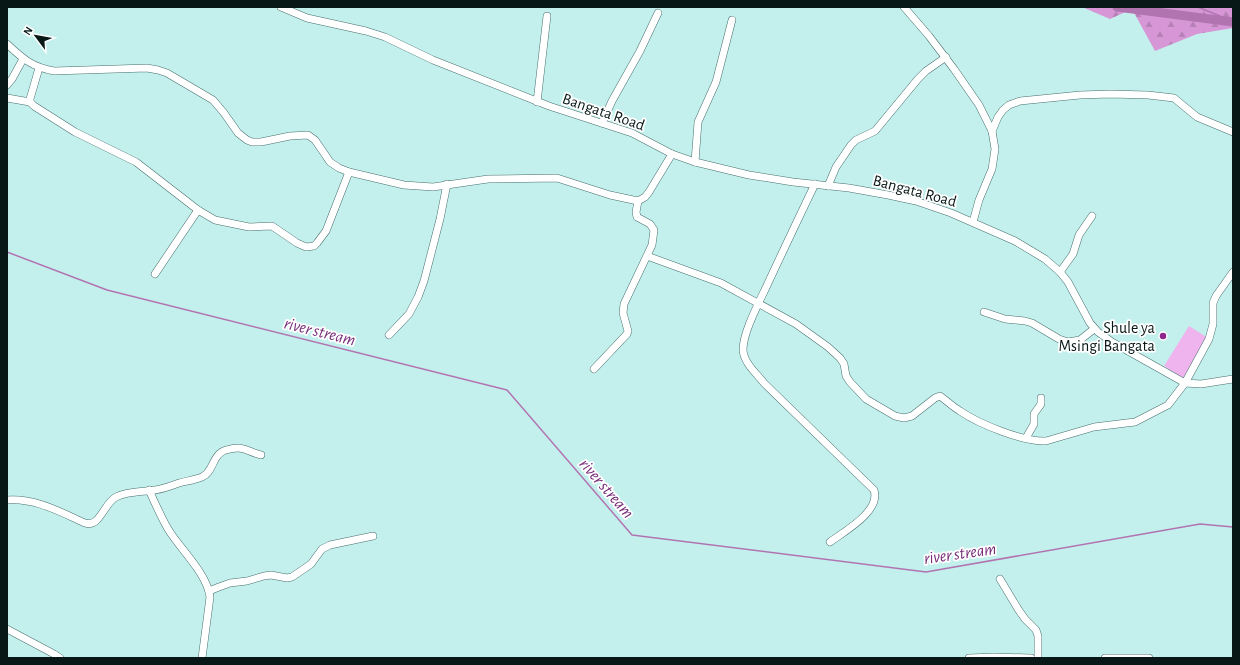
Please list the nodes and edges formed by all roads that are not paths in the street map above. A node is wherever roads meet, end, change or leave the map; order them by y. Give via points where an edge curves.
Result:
1 (281, 7) edge
2 (904, 7) edge
3 (658, 13) dead end
4 (547, 16) dead end
5 (732, 20) dead end
6 (7, 44) edge
7 (946, 57) junction
8 (23, 59) junction
9 (40, 68) junction
10 (7, 85) edge
11 (7, 98) edge
12 (30, 102) junction
13 (537, 102) junction
14 (602, 124) junction
15 (992, 131) junction
16 (1233, 132) edge
17 (672, 154) junction
18 (696, 162) junction
19 (349, 172) junction
20 (447, 184) junction
21 (815, 184) junction
22 (828, 186) junction
23 (638, 201) junction
24 (198, 210) junction
25 (1092, 216) dead end
26 (973, 222) junction
27 (647, 256) junction
28 (1060, 272) junction
29 (1233, 272) edge
30 (154, 274) dead end
31 (759, 303) junction
32 (984, 312) dead end
33 (1094, 329) junction
34 (389, 335) dead end
35 (594, 369) dead end
36 (1233, 379) edge
37 (1185, 383) junction
38 (1042, 398) dead end
39 (1026, 438) junction
40 (261, 455) dead end
41 (149, 490) junction
42 (7, 500) edge
43 (373, 536) dead end
44 (830, 542) dead end
45 (1000, 579) dead end
46 (209, 591) junction
47 (7, 629) edge
48 (1010, 657) edge
49 (60, 658) edge
50 (202, 658) edge
51 (969, 658) edge
52 (1031, 658) edge
53 (1038, 658) edge
54 (1105, 658) edge
55 (1111, 658) edge
56 (1149, 658) edge

1 - 13 street, Bangata Road via 307,18 375,33 433,60
2 - 7 street, Bangata Road
3 - 14 street
4 - 13 street
5 - 18 street via 716,82 698,122
6 - 8 street
7 - 15 street, Bangata Road via 980,105
7 - 22 street via 918,79 876,131 851,145 836,167
8 - 9 street
8 - 10 street
9 - 12 street
9 - 19 street via 54,71 147,68 158,70 213,100 238,133 247,140 261,142 308,135 315,140 330,162
11 - 12 street
12 - 24 street via 75,132 136,162
13 - 14 street, Bangata Road
14 - 17 street, Bangata Road via 632,133
15 - 16 street via 1003,110 1020,101 1116,94 1174,98 1197,117
15 - 26 street, Bangata Road via 995,148 992,169
17 - 18 street, Bangata Road
17 - 23 street via 646,197
18 - 21 street, Bangata Road via 749,175
19 - 20 street via 404,185 433,188
19 - 24 street via 326,231 317,243 310,247 303,246 272,226 240,226 215,220
20 - 23 street via 495,179 557,178
20 - 34 street via 418,297 409,314
21 - 22 street, Bangata Road
21 - 31 street
22 - 26 street, Bangata Road via 903,198
23 - 27 street via 637,217 650,224 654,230
24 - 30 street
25 - 28 street via 1079,235 1073,254
26 - 28 street, Bangata Road via 1015,240 1039,254
27 - 31 street via 721,283
27 - 35 street via 624,304 627,334
28 - 33 street, Bangata Road
29 - 37 street via 1216,296 1213,304 1212,331
31 - 39 street via 796,324 828,347 844,364 846,376 855,389 866,399 895,416 912,416 940,396 970,418 997,430
31 - 44 street via 745,338 743,351 749,366 874,490 874,504 869,511
32 - 33 street via 997,317 1025,321 1064,341 1080,340
33 - 37 street, Bangata Road
36 - 37 street, Bangata Road via 1201,384
37 - 39 street via 1168,405 1135,422 1094,427 1046,441
38 - 39 street via 1034,414 1034,424
40 - 41 street via 241,448 224,451 218,455 210,471 203,476
41 - 42 street via 114,498 91,524 85,524 39,503 19,499
41 - 46 street via 168,529
43 - 46 street via 330,545 322,550 311,564 292,577 264,576 230,583
45 - 53 street via 1025,619 1036,630
46 - 50 street
47 - 49 street
48 - 51 street
48 - 52 street
54 - 55 street
55 - 56 street

